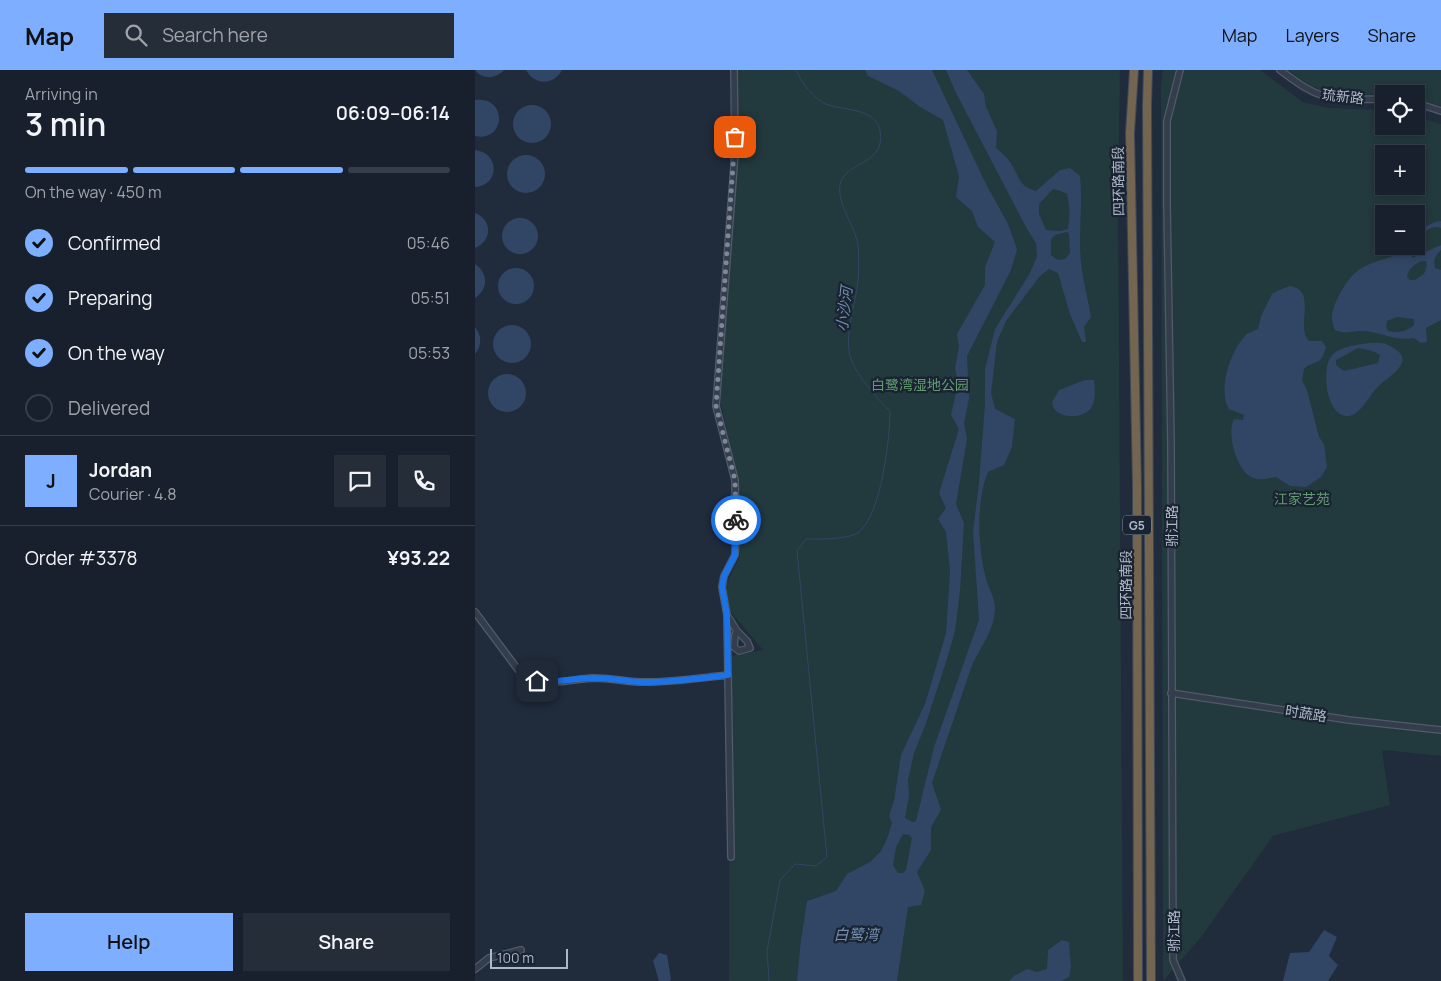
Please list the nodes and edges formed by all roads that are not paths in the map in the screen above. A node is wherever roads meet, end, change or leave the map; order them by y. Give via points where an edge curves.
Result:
1 (734, 70) edge
2 (1132, 70) edge
3 (1149, 70) edge
4 (1180, 70) edge
5 (1280, 70) edge
6 (1375, 99) edge
7 (1425, 106) edge
8 (1441, 112) edge
9 (475, 612) edge
10 (727, 615) junction
11 (737, 631) dead end
12 (728, 675) junction
13 (1171, 693) junction
14 (1441, 730) edge
15 (731, 857) dead end
16 (521, 950) dead end
17 (475, 969) edge
18 (1138, 981) edge
19 (1151, 981) edge
20 (1182, 981) edge

1 - 10 street via 735,153 716,406 735,480 735,555 722,587
2 - 18 highway, 四环路南段 / G5
3 - 19 highway, 四环路南段 / G5
4 - 13 street, 驸江路 via 1167,121
5 - 6 street, 琉新路 via 1303,87 1325,96
7 - 8 street
9 - 12 street via 519,671 537,681 593,678 684,680
10 - 11 street
10 - 12 street
12 - 15 street
13 - 14 street, 时蔬路 via 1349,720
13 - 20 street, 驸江路 via 1173,960
16 - 17 street via 489,958

